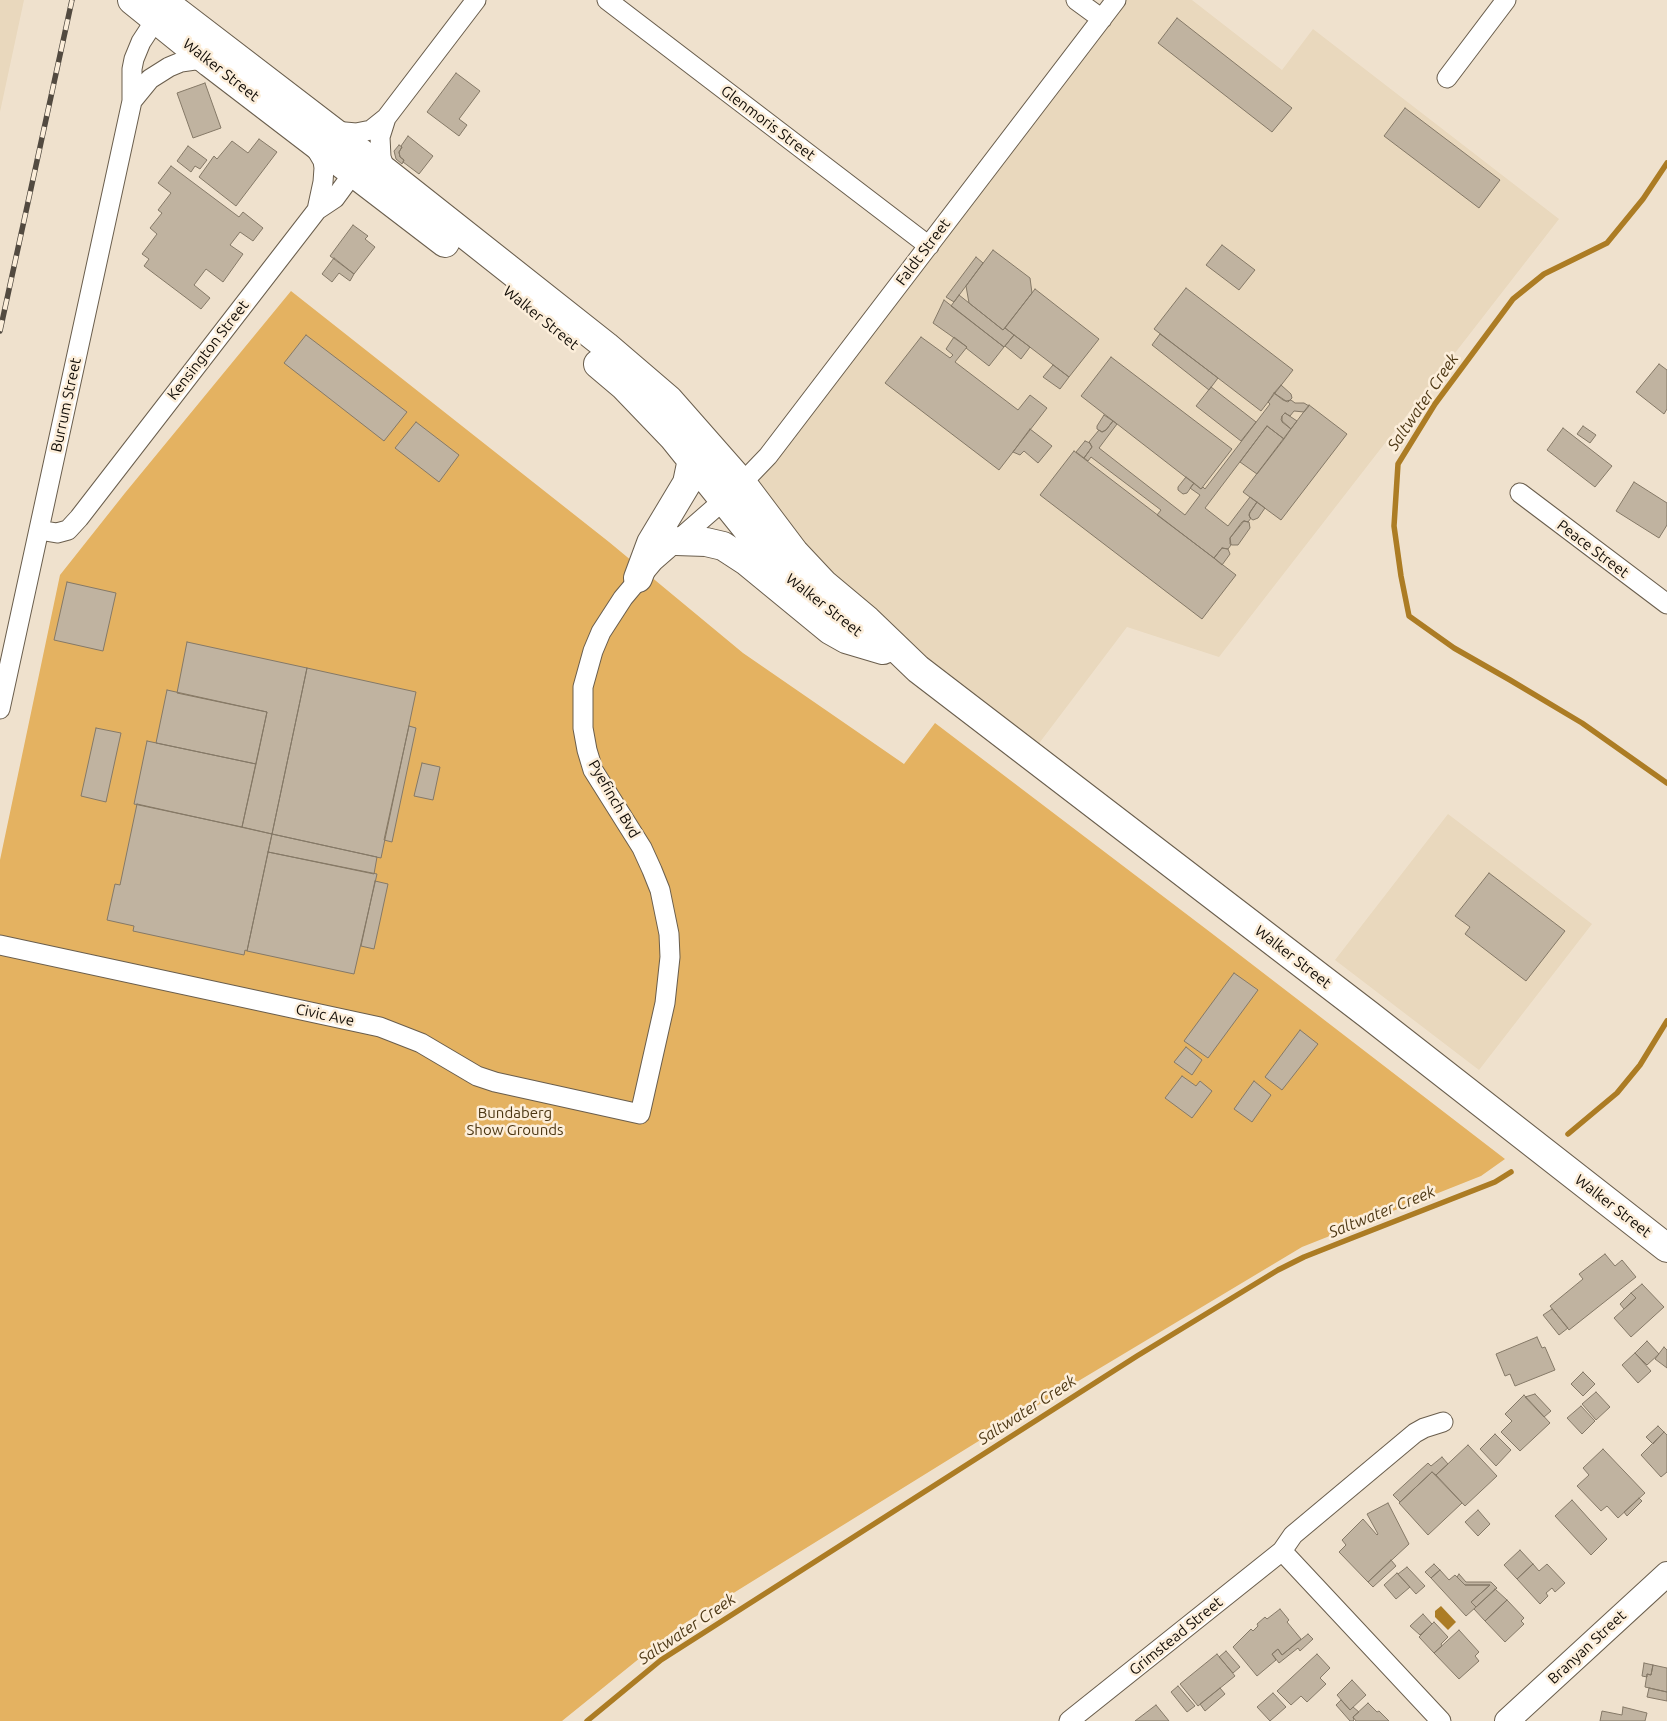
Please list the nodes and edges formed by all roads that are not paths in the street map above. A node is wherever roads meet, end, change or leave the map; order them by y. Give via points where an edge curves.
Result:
1 (132, 0) edge
2 (476, 0) edge
3 (607, 0) edge
4 (1076, 0) edge
5 (1116, 0) edge
6 (1506, 0) edge
7 (166, 11) edge
8 (1102, 19) junction
9 (210, 63) junction
10 (1447, 78) dead end
11 (132, 101) junction
12 (386, 118) junction
13 (332, 138) junction
14 (354, 172) junction
15 (386, 172) junction
16 (317, 210) junction
17 (929, 246) junction
18 (692, 460) junction
19 (734, 491) junction
20 (1520, 493) dead end
21 (40, 530) junction
22 (676, 542) junction
23 (638, 578) junction
24 (1667, 604) edge
25 (883, 650) junction
26 (918, 669) junction
27 (0, 709) edge
28 (0, 945) edge
29 (640, 1114) joint
30 (1667, 1248) edge
31 (1443, 1422) dead end
32 (1282, 1551) junction
33 (1667, 1574) edge
34 (1069, 1721) edge
35 (1441, 1721) edge
36 (1507, 1721) edge

1 - 7 main road, Walker Street
2 - 12 street
3 - 17 street, Glenmoris Street
4 - 8 street
5 - 8 street, Faldt Street
6 - 10 street
7 - 9 main road, Walker Street
7 - 11 street, Burrum Street via 146,34 134,60
7 - 13 main road, Walker Street
8 - 17 street, Faldt Street
9 - 11 street via 195,60 169,67 150,79
9 - 13 main road, Walker Street
11 - 21 street, Burrum Street
12 - 13 street via 371,130
12 - 15 street via 380,137
13 - 14 main road, Walker Street
13 - 14 street
13 - 15 main road, Walker Street
13 - 16 street via 323,161 323,182
14 - 16 street, Kensington Street via 335,198
14 - 18 main road, Walker Street via 522,302 616,380
15 - 19 main road, Walker Street via 606,346 669,400
16 - 21 street, Kensington Street via 79,518 68,530 57,533
17 - 19 street, Faldt Street via 768,456
18 - 19 main road, Walker Street
18 - 23 main road via 686,483 651,542
19 - 22 street, Pyefinch Bvd
19 - 25 main road, Walker Street via 784,575 822,607
19 - 26 main road, Walker Street via 824,584
20 - 24 street, Peace Street
21 - 27 street, Burrum Street
22 - 23 street, Pyefinch Bvd
22 - 25 main road via 706,542 723,546 830,630 846,639
23 - 29 street, Pyefinch Bvd via 611,616 593,651 583,688 582,707 587,750 594,770 642,848 660,890 669,934 665,1003
25 - 26 main road, Walker Street
26 - 30 main road, Walker Street
28 - 29 street, Civic Ave via 380,1027 421,1043 477,1076
31 - 32 street, Grimstead Street via 1415,1433 1293,1534
32 - 34 street, Grimstead Street
32 - 35 street
33 - 36 street, Branyan Street

